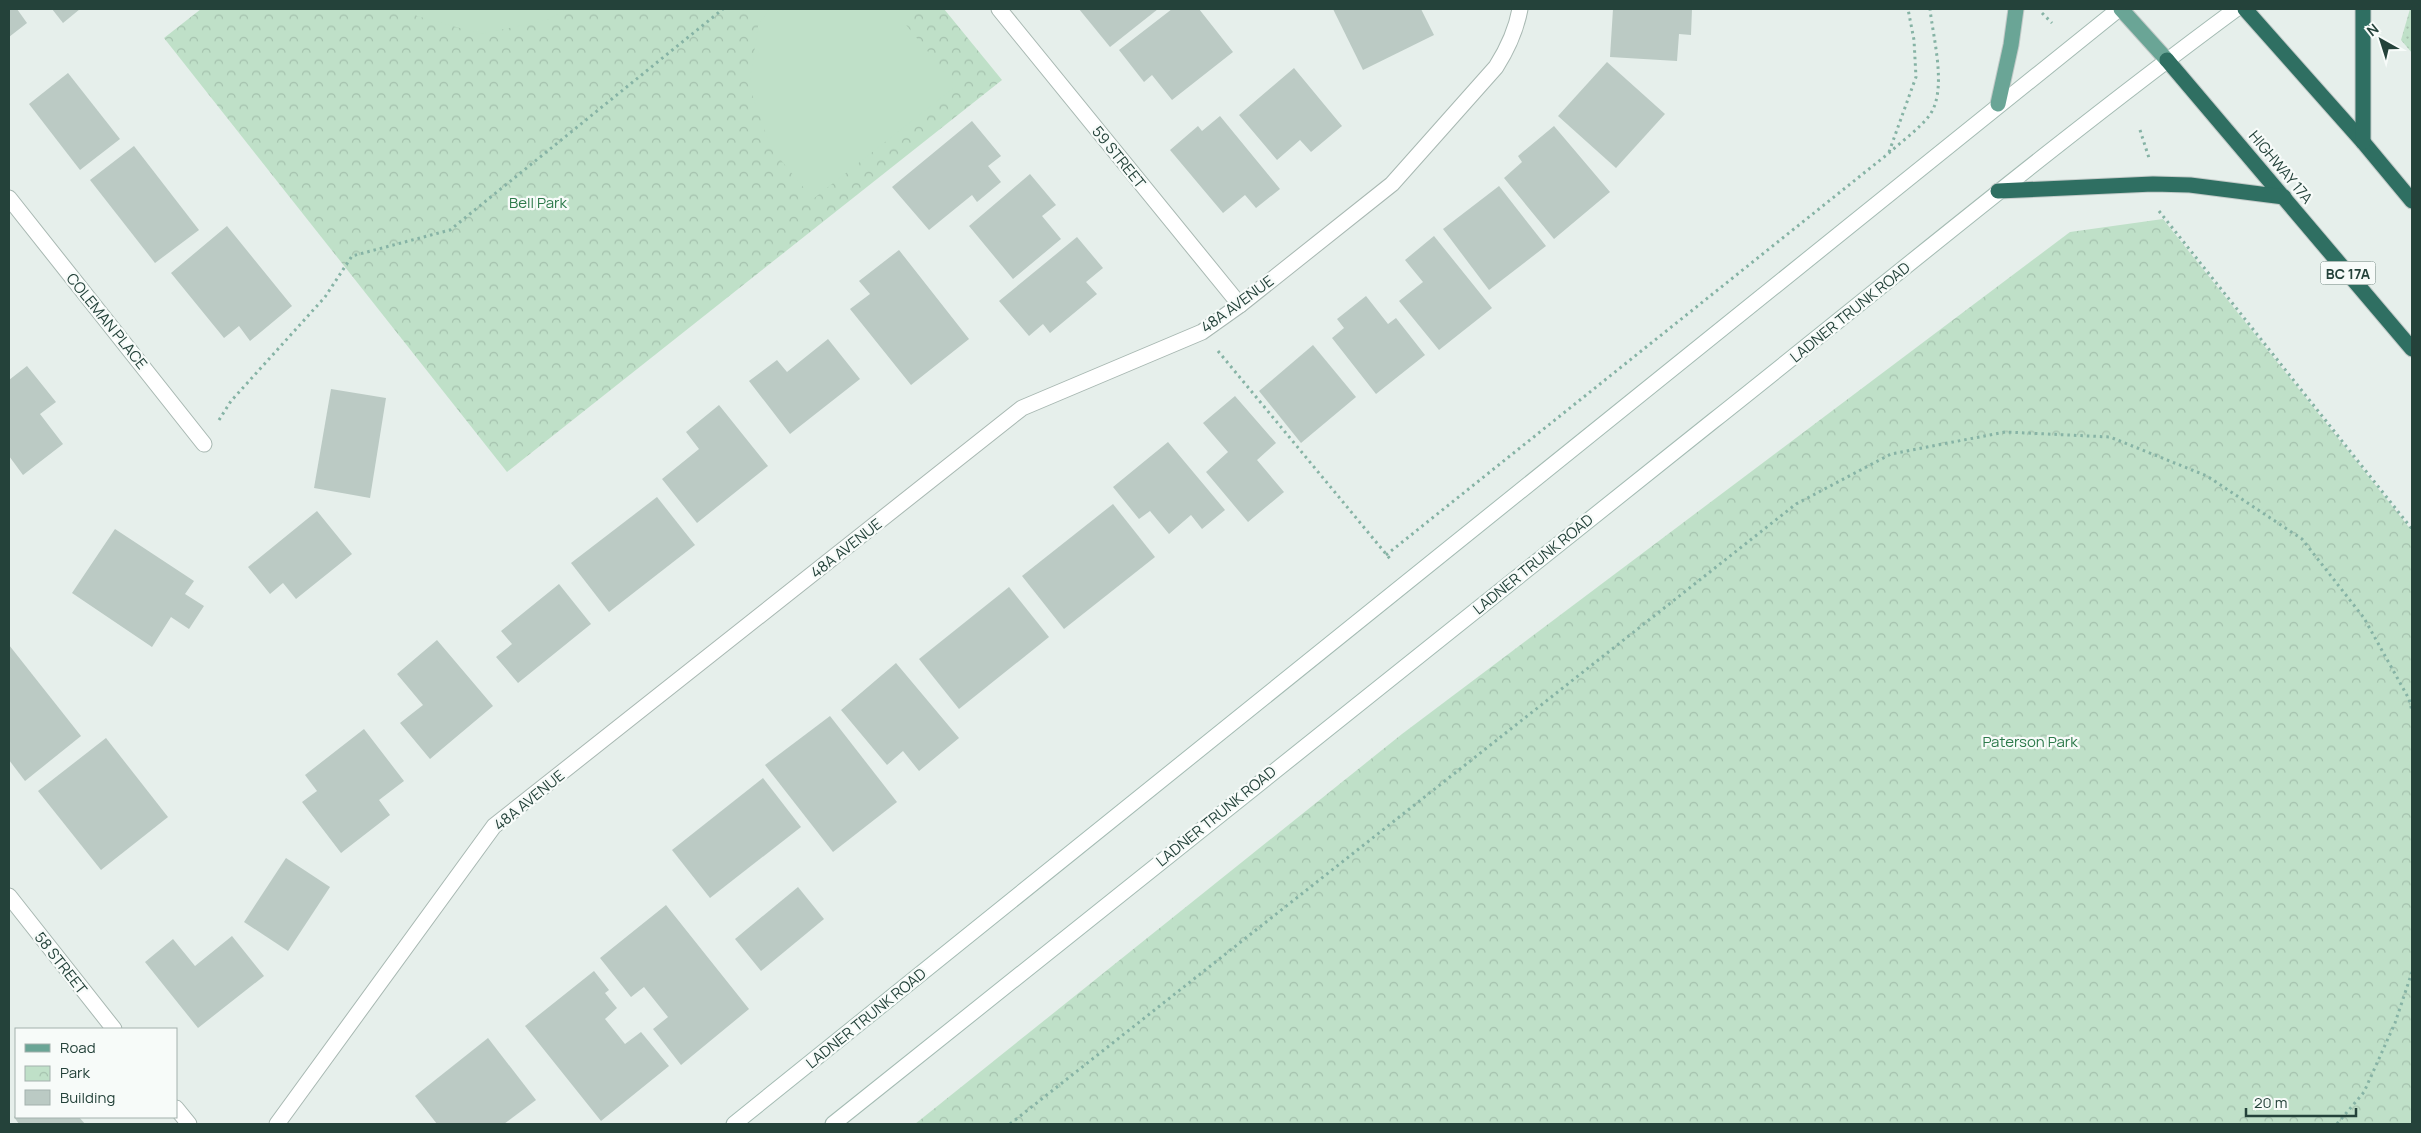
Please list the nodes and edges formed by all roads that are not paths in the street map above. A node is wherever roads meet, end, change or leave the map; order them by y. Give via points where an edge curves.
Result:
1 (999, 9) edge
2 (1520, 9) edge
3 (2016, 9) edge
4 (2120, 9) edge
5 (2236, 9) edge
6 (2245, 9) edge
7 (2362, 9) edge
8 (2167, 60) junction
9 (1998, 104) junction
10 (2363, 142) junction
11 (1998, 191) junction
12 (2284, 197) junction
13 (9, 198) edge
14 (2412, 201) edge
15 (1240, 305) junction
16 (2412, 348) edge
17 (204, 444) road end
18 (9, 896) edge
19 (113, 1028) edge
20 (178, 1110) edge
21 (189, 1124) edge
22 (278, 1124) edge
23 (734, 1124) edge
24 (833, 1124) edge

1 - 15 main road, 59 STREET
2 - 15 main road, 48A AVENUE via 1509,46 1496,68 1392,184
3 - 9 main road
4 - 8 main road, HIGHWAY 17A / BC 17A
4 - 9 main road, LADNER TRUNK ROAD
5 - 8 main road, LADNER TRUNK ROAD
6 - 10 highway
7 - 10 highway
8 - 11 main road, LADNER TRUNK ROAD
8 - 12 highway, HIGHWAY 17A / BC 17A
9 - 23 main road, LADNER TRUNK ROAD
10 - 14 highway
11 - 12 highway via 2152,184 2190,185
11 - 24 main road, LADNER TRUNK ROAD
12 - 16 highway, HIGHWAY 17A / BC 17A
13 - 17 main road, COLEMAN PLACE
15 - 22 main road, 48A AVENUE via 1202,332 1022,408 494,826
18 - 19 main road, 58 STREET
20 - 21 main road

